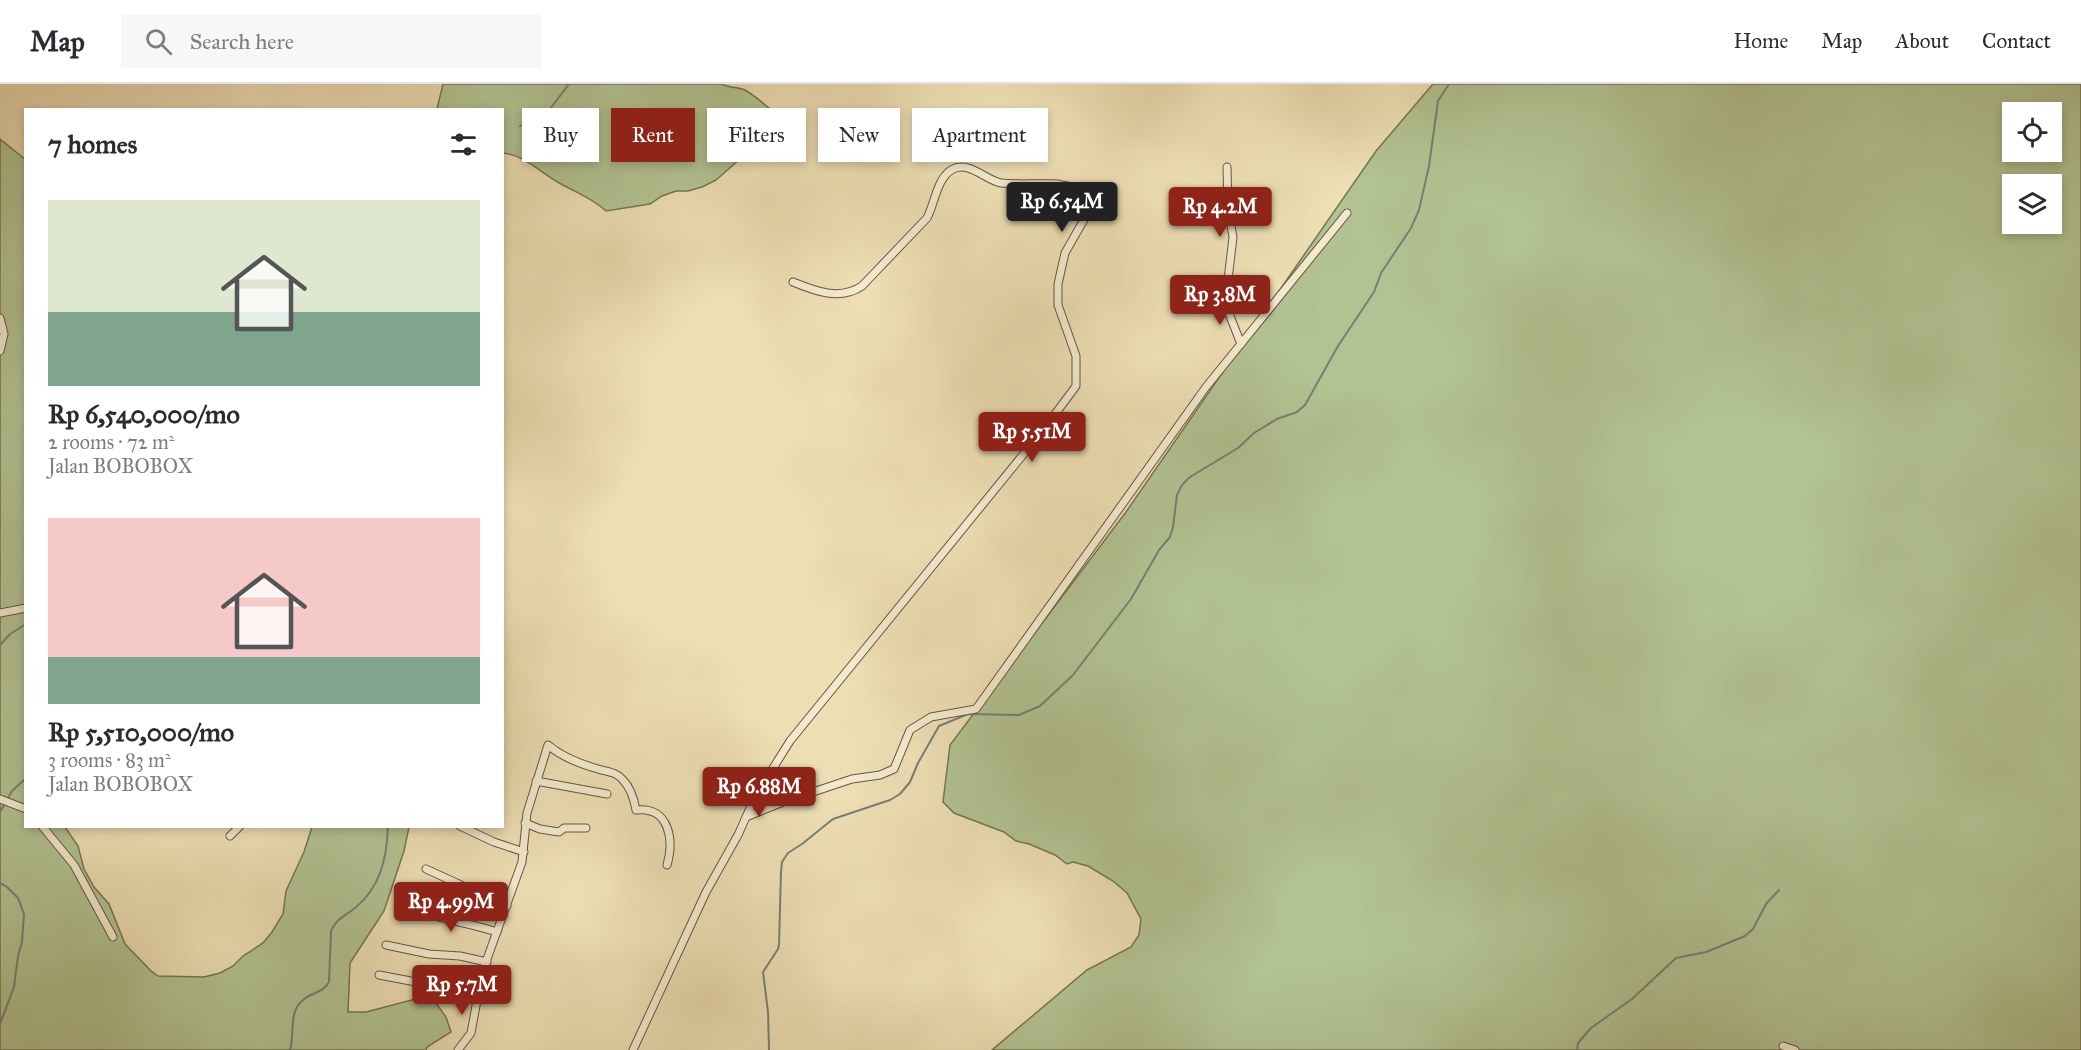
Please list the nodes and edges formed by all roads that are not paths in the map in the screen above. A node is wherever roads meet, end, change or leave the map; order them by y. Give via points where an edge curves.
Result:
1 (1227, 167) dead end
2 (1347, 213) dead end
3 (793, 282) dead end
4 (0, 318) edge
5 (1241, 344) junction
6 (0, 351) edge
7 (24, 608) edge
8 (0, 613) edge
9 (536, 781) junction
10 (607, 794) dead end
11 (0, 799) edge
12 (24, 807) edge
13 (746, 817) junction
14 (525, 823) junction
15 (44, 828) edge
16 (238, 828) edge
17 (464, 828) edge
18 (586, 828) dead end
19 (230, 836) dead end
20 (524, 852) junction
21 (666, 865) dead end
22 (426, 869) dead end
23 (507, 906) junction
24 (413, 910) dead end
25 (497, 932) junction
26 (112, 937) dead end
27 (386, 945) dead end
28 (487, 962) junction
29 (380, 975) dead end
30 (479, 991) junction
31 (1783, 1046) dead end
32 (458, 1050) edge
33 (633, 1050) edge
34 (1795, 1050) edge

1 - 5 street via 1233,237 1228,311
2 - 5 street
3 - 13 street via 836,294 851,293 862,286 927,218 942,179 961,167 1000,183 1075,187 1098,195 1065,253 1058,284 1058,304 1076,356 1076,386 790,741
4 - 6 street via 4,334
5 - 13 street via 1206,387 976,709 931,717 910,730 894,769 852,779
7 - 8 street
9 - 10 street
9 - 14 street
9 - 21 street via 548,745 566,758 622,778 636,810 655,812 666,825 671,842
11 - 12 street
13 - 33 street via 706,892
14 - 18 street via 559,832 564,828
14 - 20 street
15 - 26 street via 74,865
16 - 19 street
17 - 20 street
20 - 23 street
22 - 23 street
23 - 25 street
24 - 25 street
25 - 28 street
27 - 28 street
28 - 30 street
29 - 30 street
30 - 32 street via 471,1033
31 - 34 street

